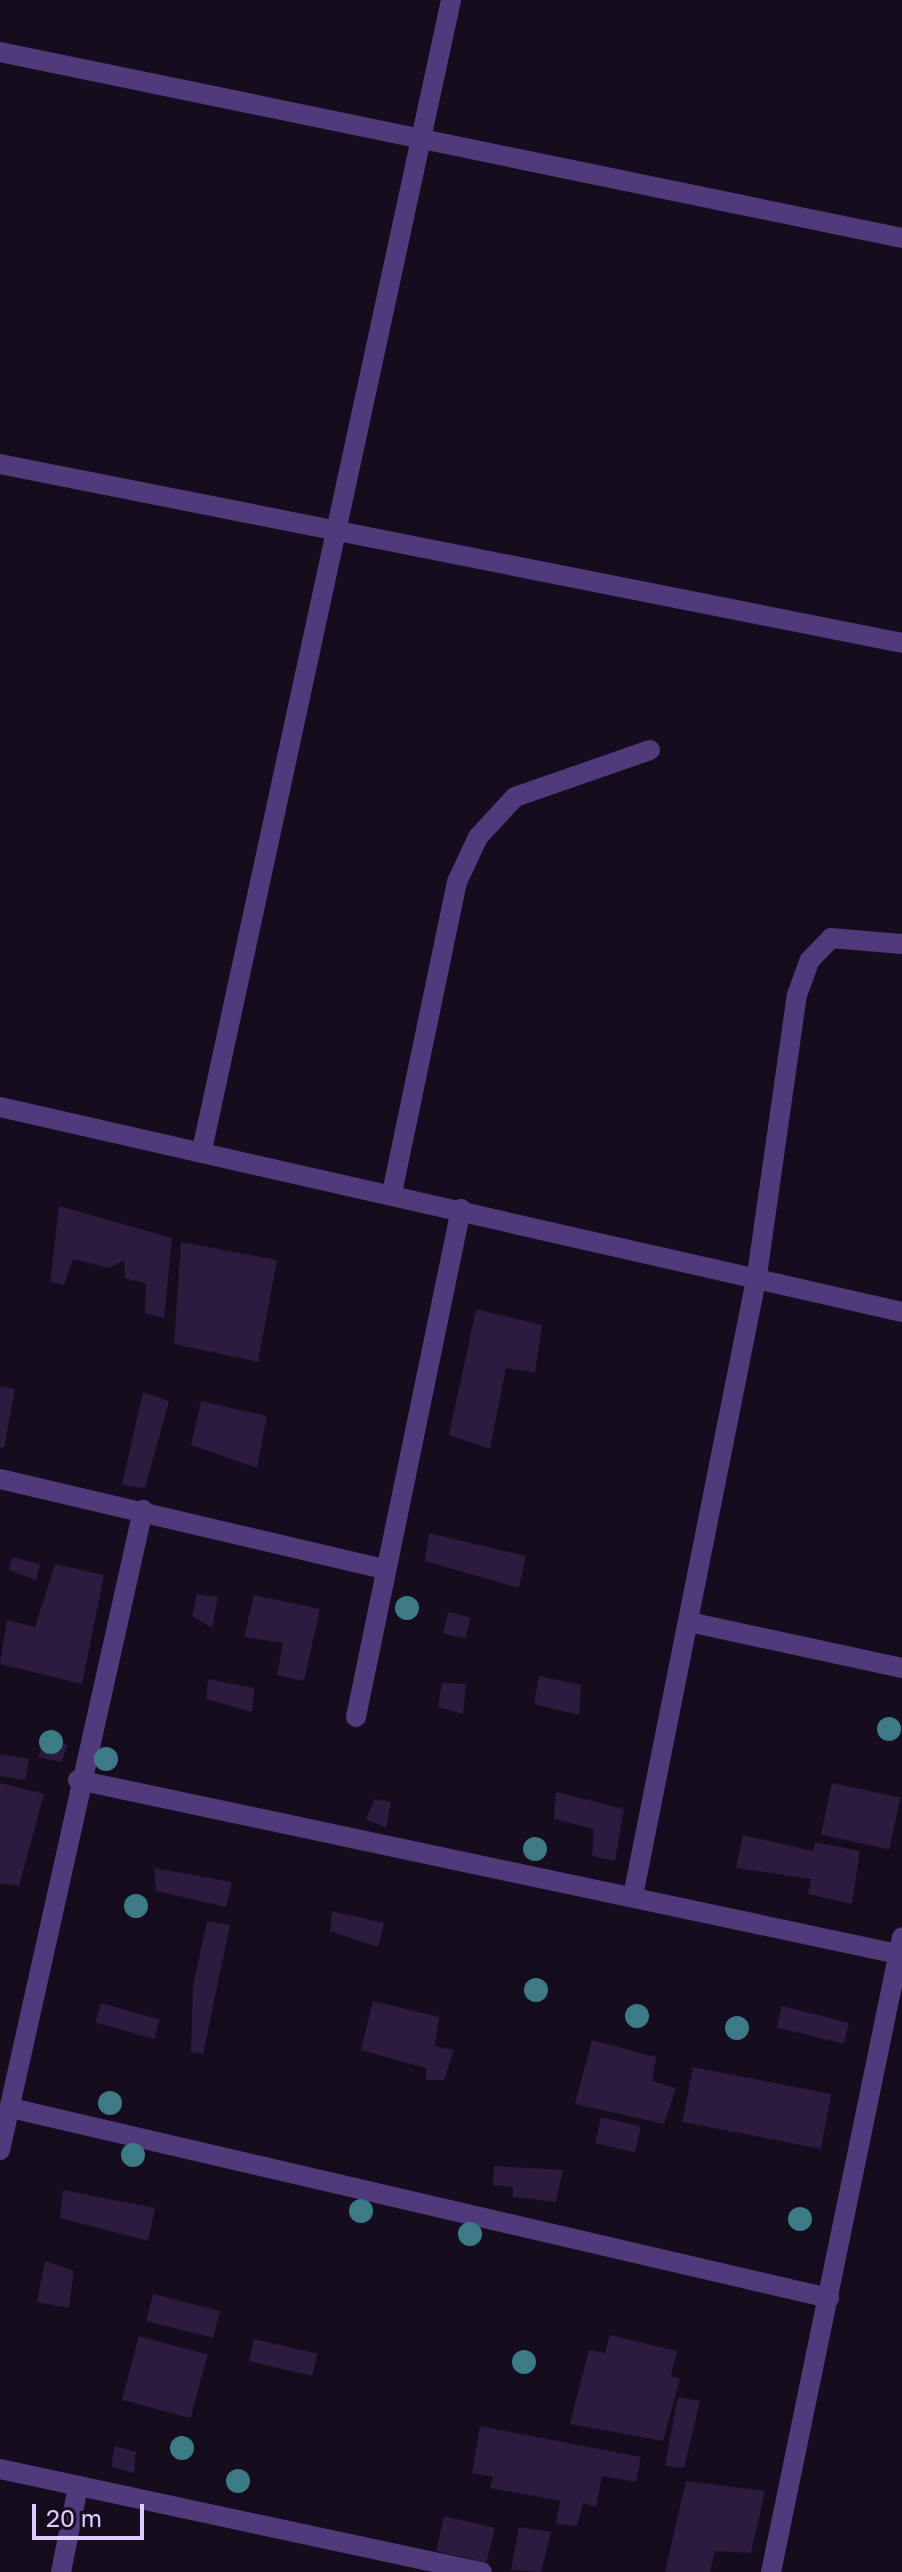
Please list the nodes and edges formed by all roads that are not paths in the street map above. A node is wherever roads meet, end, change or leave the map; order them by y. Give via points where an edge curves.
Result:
1 (451, 0) edge
2 (0, 52) edge
3 (424, 135) junction
4 (902, 238) edge
5 (0, 464) edge
6 (337, 531) junction
7 (902, 643) edge
8 (650, 750) dead end
9 (902, 944) edge
10 (0, 1107) edge
11 (202, 1150) junction
12 (392, 1193) junction
13 (461, 1209) junction
14 (757, 1275) junction
15 (902, 1312) edge
16 (0, 1479) edge
17 (143, 1510) junction
18 (384, 1569) junction
19 (689, 1622) junction
20 (902, 1668) edge
21 (356, 1717) dead end
22 (78, 1780) junction
23 (633, 1896) junction
24 (900, 1945) edge
25 (11, 2108) junction
26 (0, 2150) edge
27 (829, 2298) junction
28 (0, 2469) edge
29 (78, 2487) junction
30 (61, 2572) edge
31 (482, 2572) edge
32 (771, 2572) edge

1 - 3 street
2 - 3 street
3 - 4 street
3 - 6 street
5 - 6 street
6 - 7 street
6 - 11 street
8 - 12 street via 515,797 478,837 457,882
9 - 14 street via 831,938 810,960 797,995
10 - 11 street
11 - 12 street
12 - 13 street
13 - 14 street
13 - 18 street
14 - 15 street
14 - 19 street
16 - 17 street
17 - 18 street
17 - 22 street
18 - 21 street
19 - 20 street
19 - 23 street
22 - 23 street
22 - 25 street
23 - 24 street
24 - 27 street
25 - 26 street
25 - 27 street
27 - 32 street
28 - 29 street
29 - 30 street
29 - 31 street

